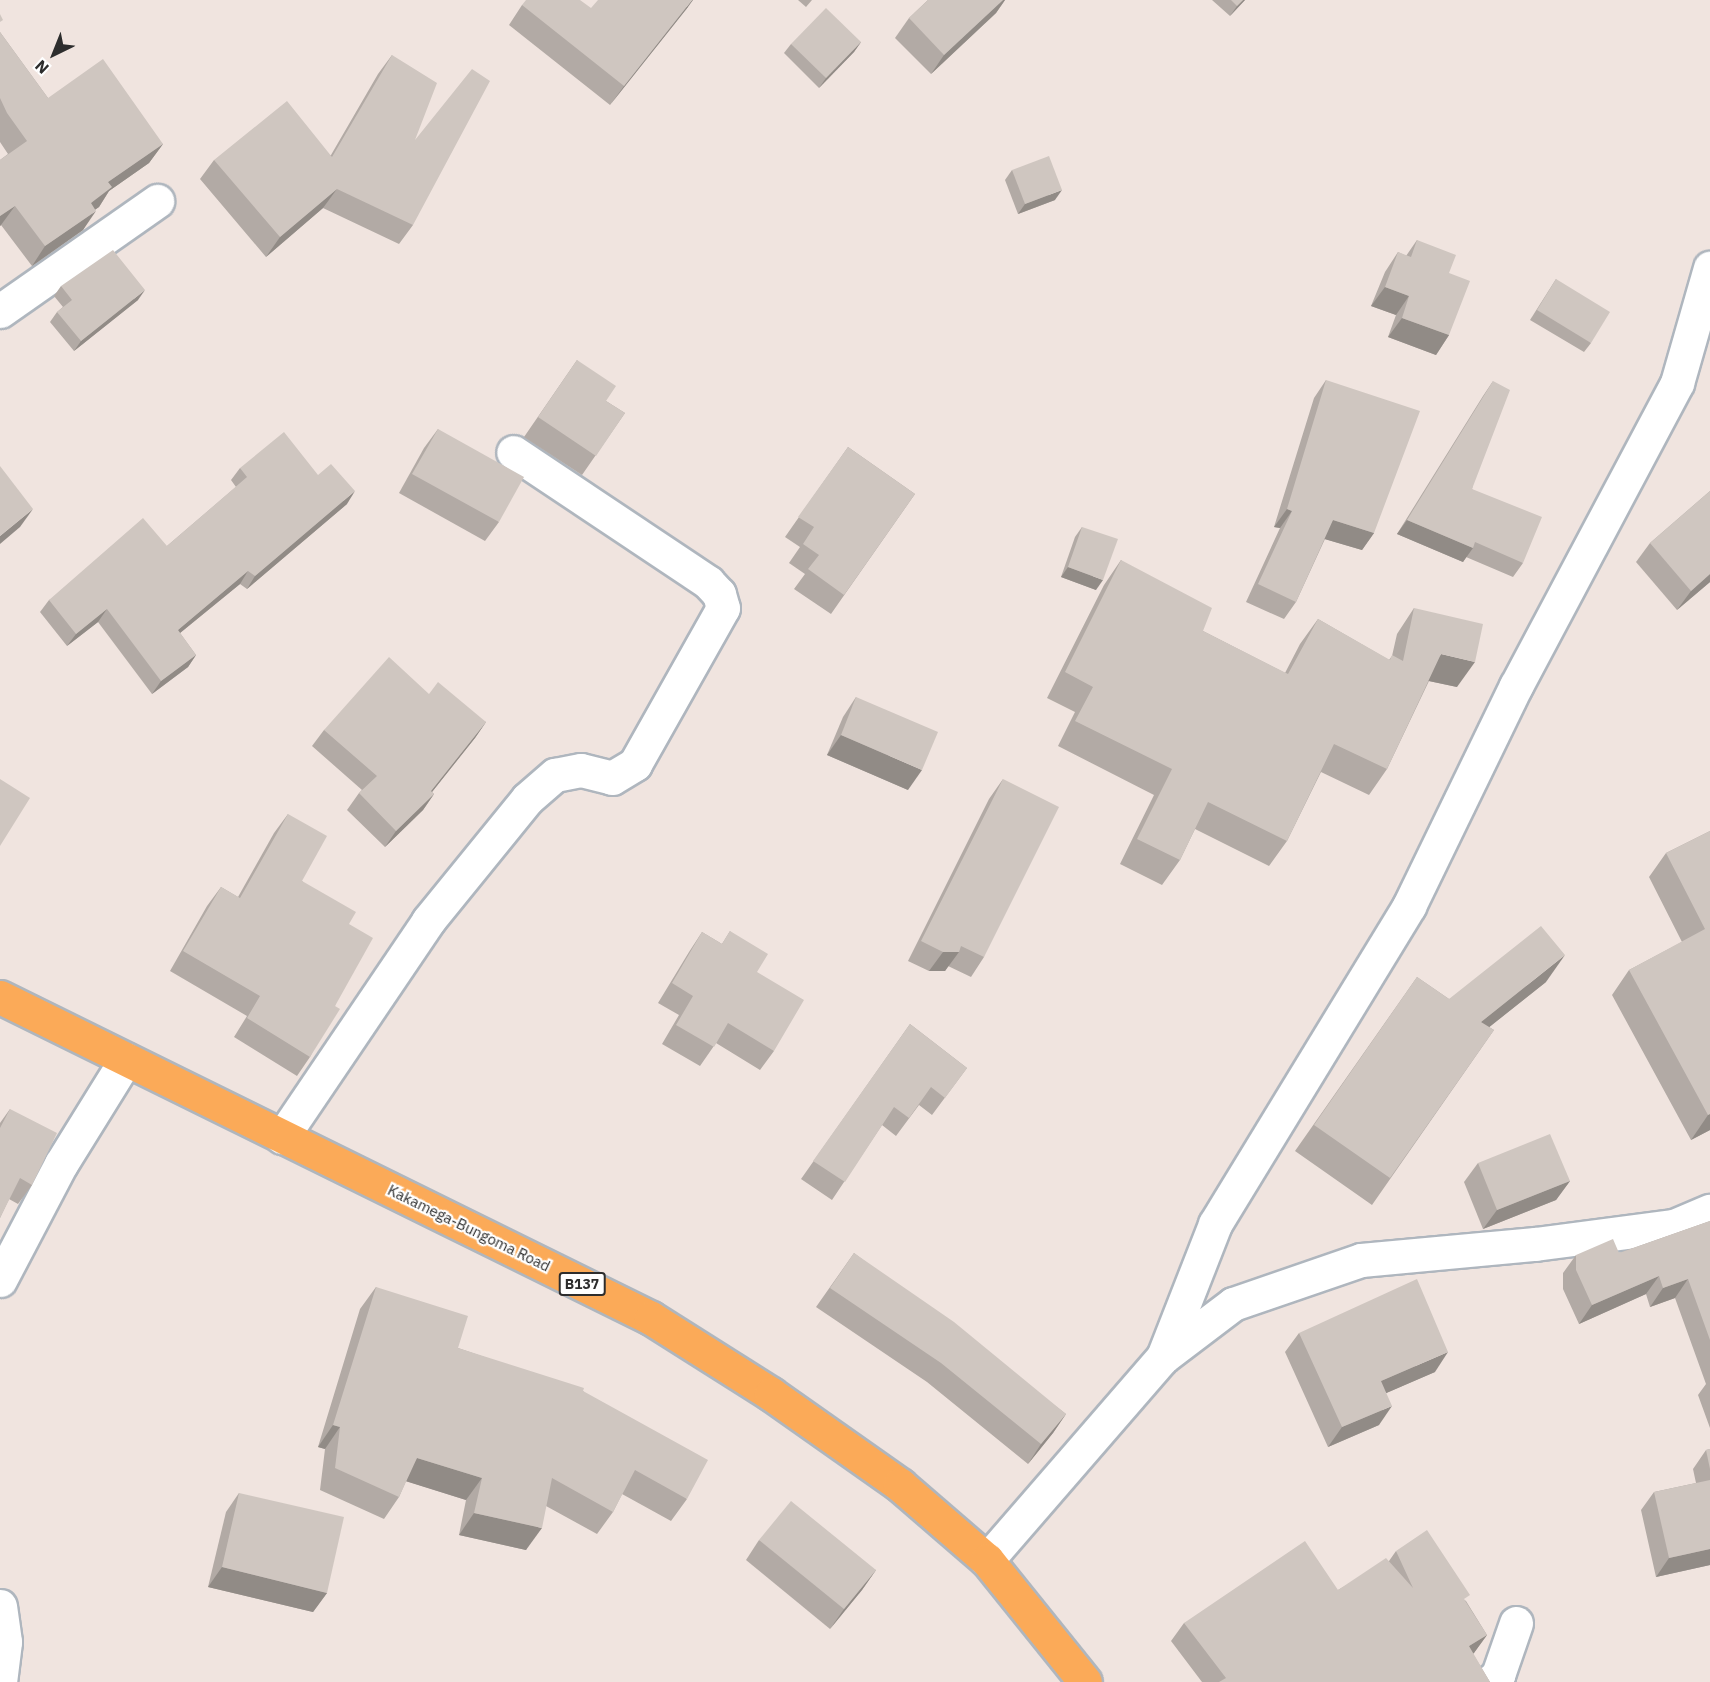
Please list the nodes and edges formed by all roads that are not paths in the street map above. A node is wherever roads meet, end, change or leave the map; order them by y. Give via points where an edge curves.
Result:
1 (157, 201) dead end
2 (1710, 268) edge
3 (0, 311) edge
4 (513, 452) dead end
5 (0, 997) edge
6 (126, 1059) junction
7 (282, 1137) junction
8 (1710, 1211) edge
9 (0, 1280) edge
10 (1163, 1357) junction
11 (987, 1560) junction
12 (0, 1606) edge
13 (1516, 1623) dead end
14 (0, 1682) edge
15 (1085, 1682) edge
16 (1490, 1682) edge

1 - 3 street
2 - 10 street via 1677,383 1516,686 1409,906 1215,1224
4 - 7 street via 708,582 719,594 723,608 635,764 612,778 581,770 555,775 527,800 428,921
5 - 6 main road, Kakamega-Bungoma Road / B137
6 - 7 main road, Kakamega-Bungoma Road / B137
6 - 9 street via 61,1164
7 - 11 main road, Kakamega-Bungoma Road / B137 via 651,1318 771,1394 900,1485
8 - 10 street via 1674,1226 1360,1260 1233,1304
10 - 11 street
11 - 15 main road, Kakamega-Bungoma Road / B137
12 - 14 street via 5,1642
13 - 16 street via 1498,1675

